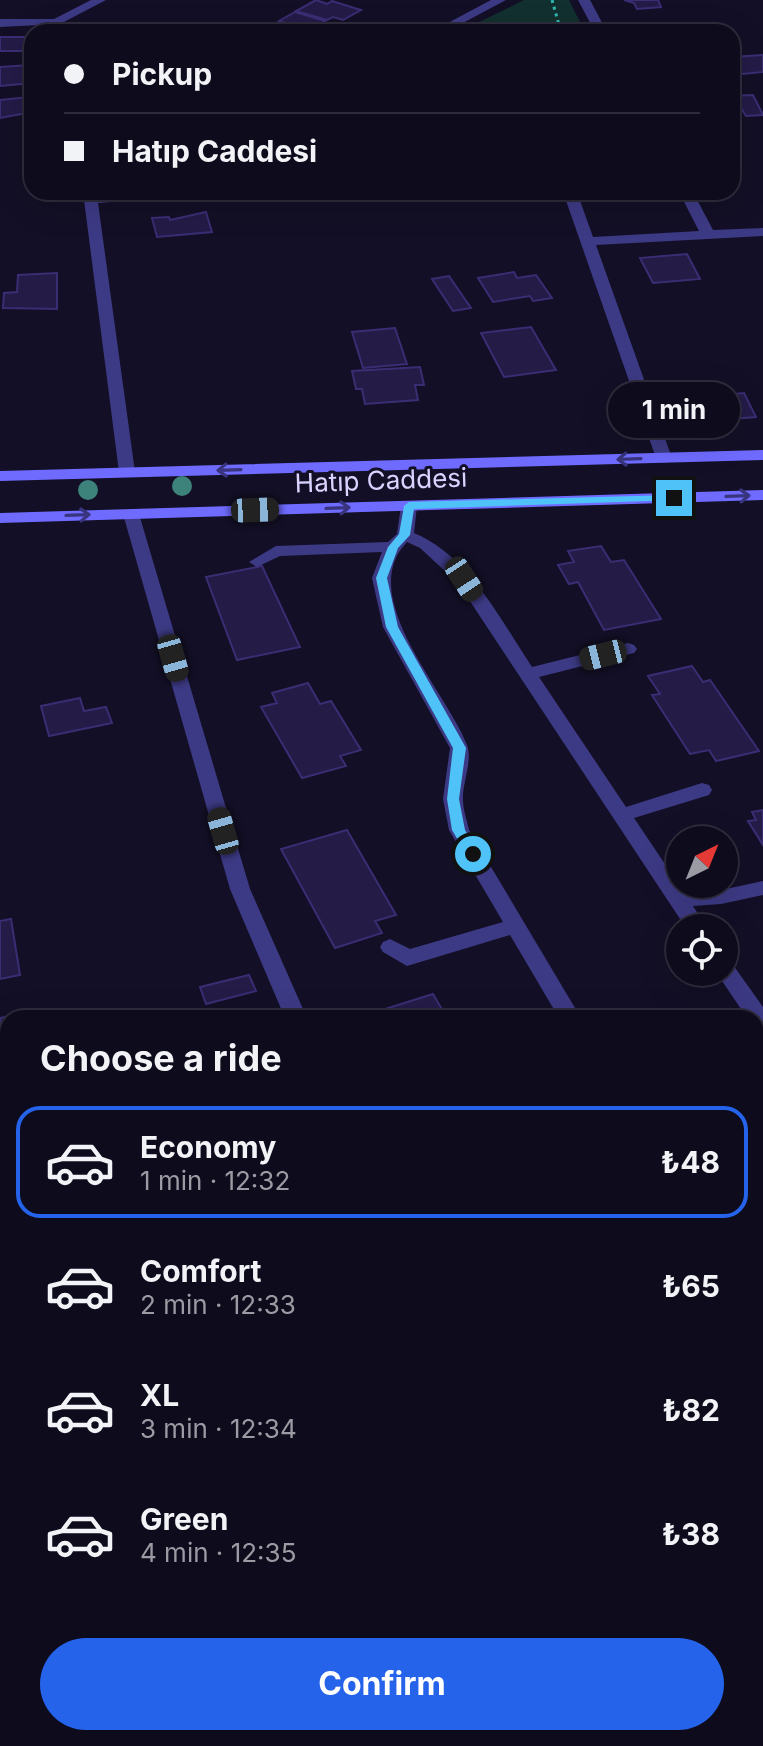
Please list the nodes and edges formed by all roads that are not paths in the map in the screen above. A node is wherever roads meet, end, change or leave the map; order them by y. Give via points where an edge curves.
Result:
1 (100, 0) edge
2 (500, 0) edge
3 (584, 0) edge
4 (0, 23) edge
5 (62, 24) edge
6 (453, 24) edge
7 (597, 24) edge
8 (24, 25) edge
9 (91, 200) edge
10 (573, 200) edge
11 (690, 200) edge
12 (763, 232) edge
13 (708, 235) junction
14 (588, 241) junction
15 (763, 455) edge
16 (664, 458) junction
17 (127, 472) junction
18 (0, 476) edge
19 (763, 495) edge
20 (409, 506) junction
21 (131, 514) junction
22 (0, 518) edge
23 (399, 541) junction
24 (257, 562) dead end
25 (628, 649) dead end
26 (528, 674) junction
27 (702, 790) dead end
28 (621, 815) junction
29 (761, 888) dead end
30 (677, 899) junction
31 (687, 914) edge
32 (514, 926) junction
33 (390, 947) dead end
34 (737, 986) edge
35 (293, 1010) edge
36 (565, 1010) edge
37 (753, 1010) edge

1 - 5 street
2 - 6 street
3 - 7 street
4 - 8 street
9 - 17 street
10 - 14 street
11 - 13 street
12 - 13 street
13 - 14 street
14 - 16 street
15 - 16 main road, Hatıp Caddesi
16 -> 17 main road, Hatıp Caddesi
17 - 18 main road, Hatıp Caddesi
20 -> 19 main road, Hatıp Caddesi
21 -> 20 main road, Hatıp Caddesi
20 - 23 street
22 -> 21 main road, Hatıp Caddesi
21 - 35 street via 240,889
23 - 24 street via 276,551
23 - 26 street via 426,544 464,579
23 - 32 street via 381,578 392,627 459,748 453,799 459,830
25 - 26 street
26 - 28 street
27 - 28 street
28 - 30 street
29 - 30 street
30 - 31 street
32 - 33 street via 407,958
32 - 36 street
34 - 37 street

